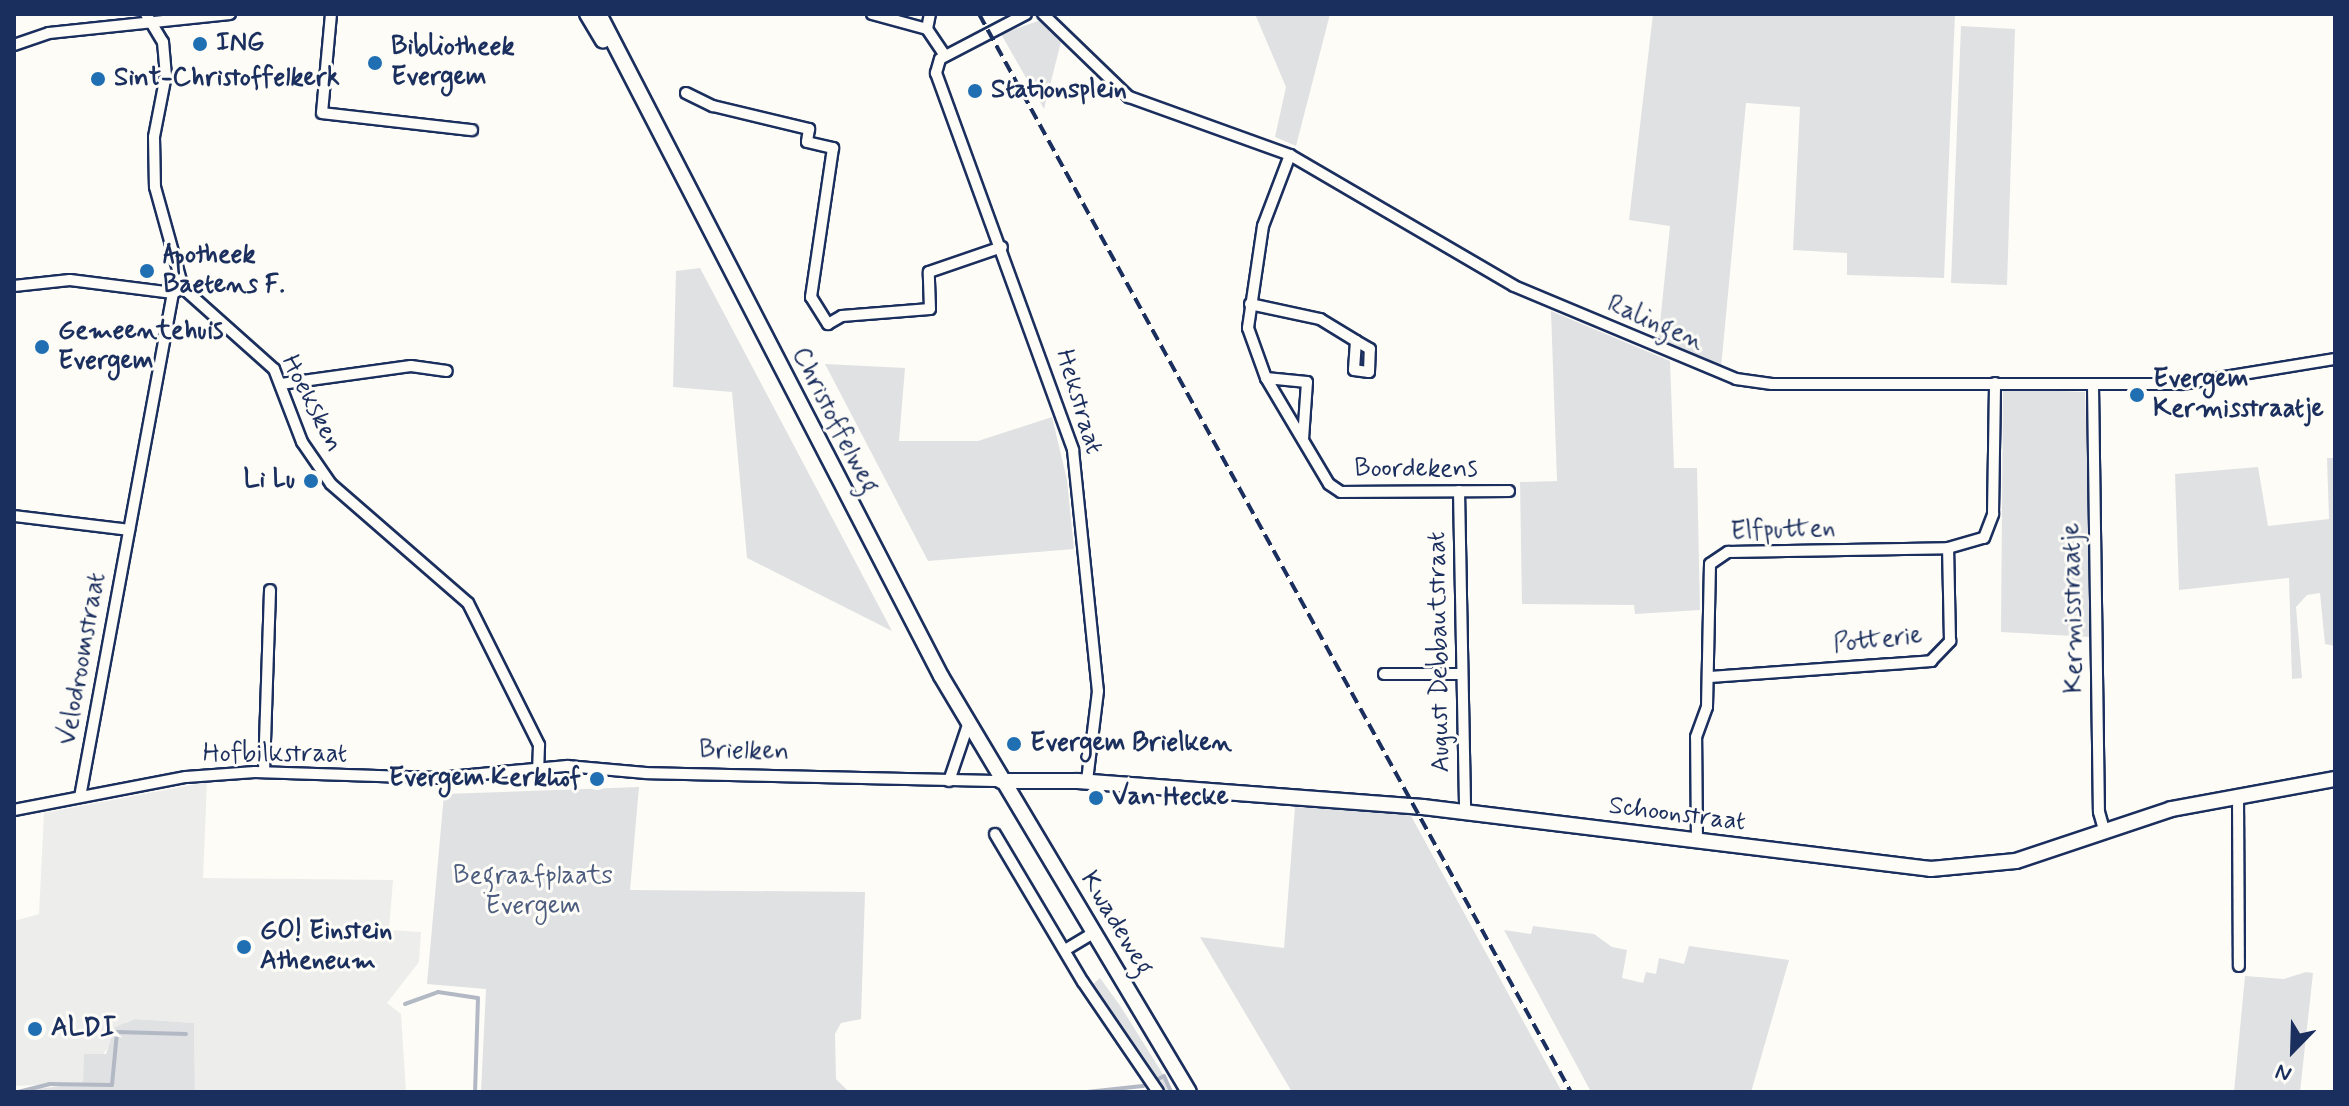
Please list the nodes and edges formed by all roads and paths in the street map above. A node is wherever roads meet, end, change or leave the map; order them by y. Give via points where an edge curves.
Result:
1 (230, 14) edge
2 (331, 14) edge
3 (587, 14) edge
4 (599, 14) edge
5 (872, 14) edge
6 (930, 14) edge
7 (1026, 14) edge
8 (1043, 14) edge
9 (216, 16) edge
10 (148, 18) edge
11 (927, 29) junction
12 (14, 45) edge
13 (945, 56) junction
14 (630, 81) junction
15 (686, 93) dead end
16 (472, 130) dead end
17 (1290, 155) junction
18 (1002, 247) junction
19 (14, 286) edge
20 (178, 291) junction
21 (1250, 304) junction
22 (1356, 341) dead end
23 (2335, 359) edge
24 (447, 371) dead end
25 (1266, 378) junction
26 (1995, 383) junction
27 (281, 384) junction
28 (2093, 386) junction
29 (1303, 441) junction
30 (1459, 491) junction
31 (1509, 491) dead end
32 (14, 516) edge
33 (129, 530) junction
34 (1948, 548) junction
35 (270, 590) dead end
36 (1384, 674) dead end
37 (1460, 674) junction
38 (1710, 677) junction
39 (968, 725) junction
40 (538, 768) junction
41 (264, 772) junction
42 (2335, 779) edge
43 (949, 781) junction
44 (1001, 781) junction
45 (1087, 781) junction
46 (2238, 796) junction
47 (80, 797) junction
48 (14, 810) edge
49 (1465, 812) junction
50 (2104, 830) junction
51 (995, 834) dead end
52 (1697, 842) junction
53 (1093, 933) junction
54 (1065, 950) junction
55 (2239, 966) dead end
56 (1158, 1092) edge
57 (1189, 1092) edge

1 - 9 street
2 - 16 street via 322,113
3 - 14 street, Christoffelweg
4 - 14 street, Christoffelweg
5 - 11 street
6 - 11 street
7 - 13 street
8 - 17 street, Ralingen via 1129,97
9 - 10 street
10 - 12 street via 49,33
10 - 20 street via 163,42 166,75 154,137 155,187
11 - 13 street
13 - 18 street, Hekstraat via 936,73
14 - 39 street, Christoffelweg
15 - 18 street via 713,106 809,129 807,142 833,148 811,297 828,324 842,316 930,309 929,272
17 - 21 street, Boordekens via 1263,226
17 - 26 street, Ralingen via 1514,286 1714,373 1772,384
18 - 45 street, Hekstraat via 1073,450 1098,691
19 - 20 street via 70,280
20 - 27 street, Hoeksken via 258,350
20 - 33 street, Velodroomstraat
21 - 22 street via 1306,313
21 - 25 street, Boordekens via 1248,328
23 - 28 street, Ralingen via 2182,384
24 - 27 street via 411,366
25 - 29 street, Boordekens
25 - 29 street via 1307,382
26 - 28 street, Ralingen
26 - 34 street, Elfputten via 1989,528 1974,544
27 - 40 street, Hoeksken via 315,465 468,603 539,745
28 - 50 street, Kermisstraatje via 2099,812
29 - 30 street, Boordekens via 1335,490
30 - 31 street, Boordekens
30 - 37 street, August Debbautstraat
32 - 33 street
33 - 47 street, Velodroomstraat
34 - 38 street, Potterie via 1950,641 1931,661
34 - 38 street, Elfputten via 1718,556 1706,577
35 - 41 street
36 - 37 street
37 - 49 street, August Debbautstraat
38 - 52 street, Elfputten via 1696,737
39 - 43 street
39 - 44 street, Christoffelweg
40 - 41 street, Hofbilkstraat via 439,778
40 - 43 street, Brielken
41 - 47 street, Hofbilkstraat via 198,775
42 - 46 street, Schoonstraat
43 - 44 street, Brielken
44 - 45 street, Schoonstraat
44 - 53 street, Kwadeweg
45 - 49 street, Schoonstraat
46 - 50 street, Schoonstraat
46 - 55 street
47 - 48 street, Hofbilkstraat
49 - 52 street, Schoonstraat
50 - 52 street, Schoonstraat via 2040,855 1960,868 1897,867
51 - 54 street
53 - 54 street
53 - 57 street, Kwadeweg
54 - 56 street

